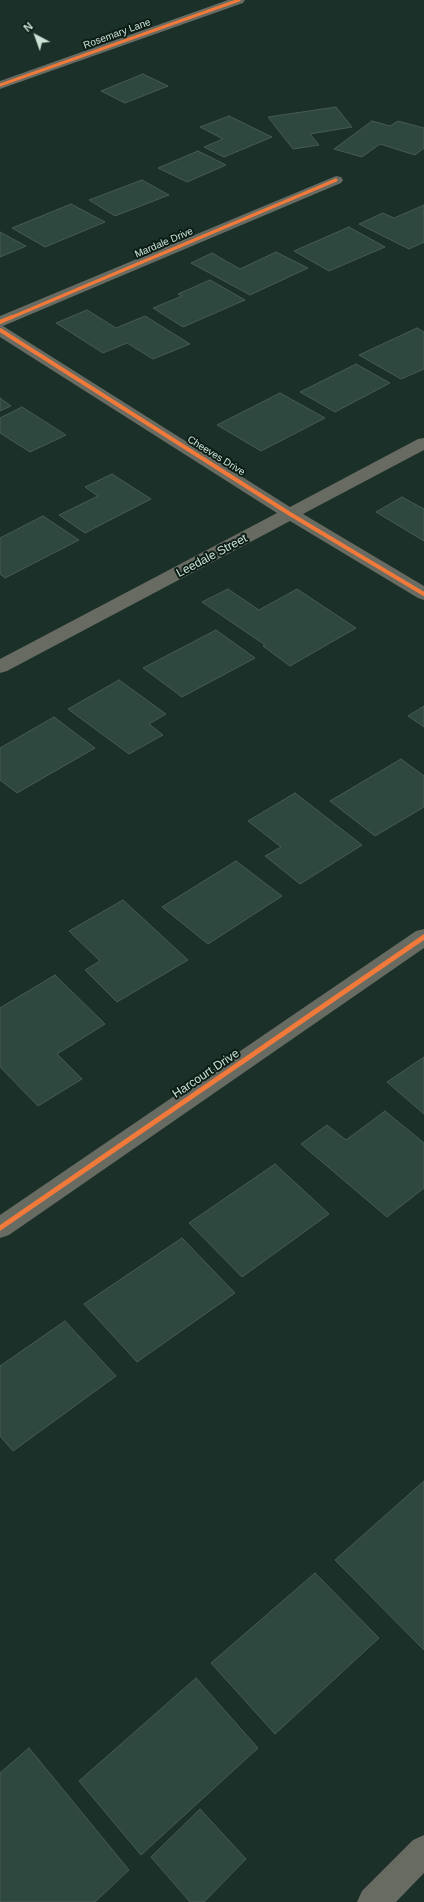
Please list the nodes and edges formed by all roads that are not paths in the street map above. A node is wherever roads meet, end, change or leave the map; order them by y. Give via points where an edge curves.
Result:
1 (239, 0) edge
2 (0, 85) edge
3 (336, 180) dead end
4 (0, 322) edge
5 (0, 330) edge
6 (424, 443) edge
7 (290, 514) junction
8 (424, 594) edge
9 (0, 667) edge
10 (424, 937) edge
11 (0, 1228) edge
12 (424, 1851) edge
13 (373, 1902) edge

1 - 2 street, Rosemary Lane
3 - 4 street, Mardale Drive
5 - 7 street, Cheeves Drive
6 - 7 street, Leedale Street
7 - 8 street, Cheeves Drive
7 - 9 street, Leedale Street
10 - 11 street, Harcourt Drive
12 - 13 street

